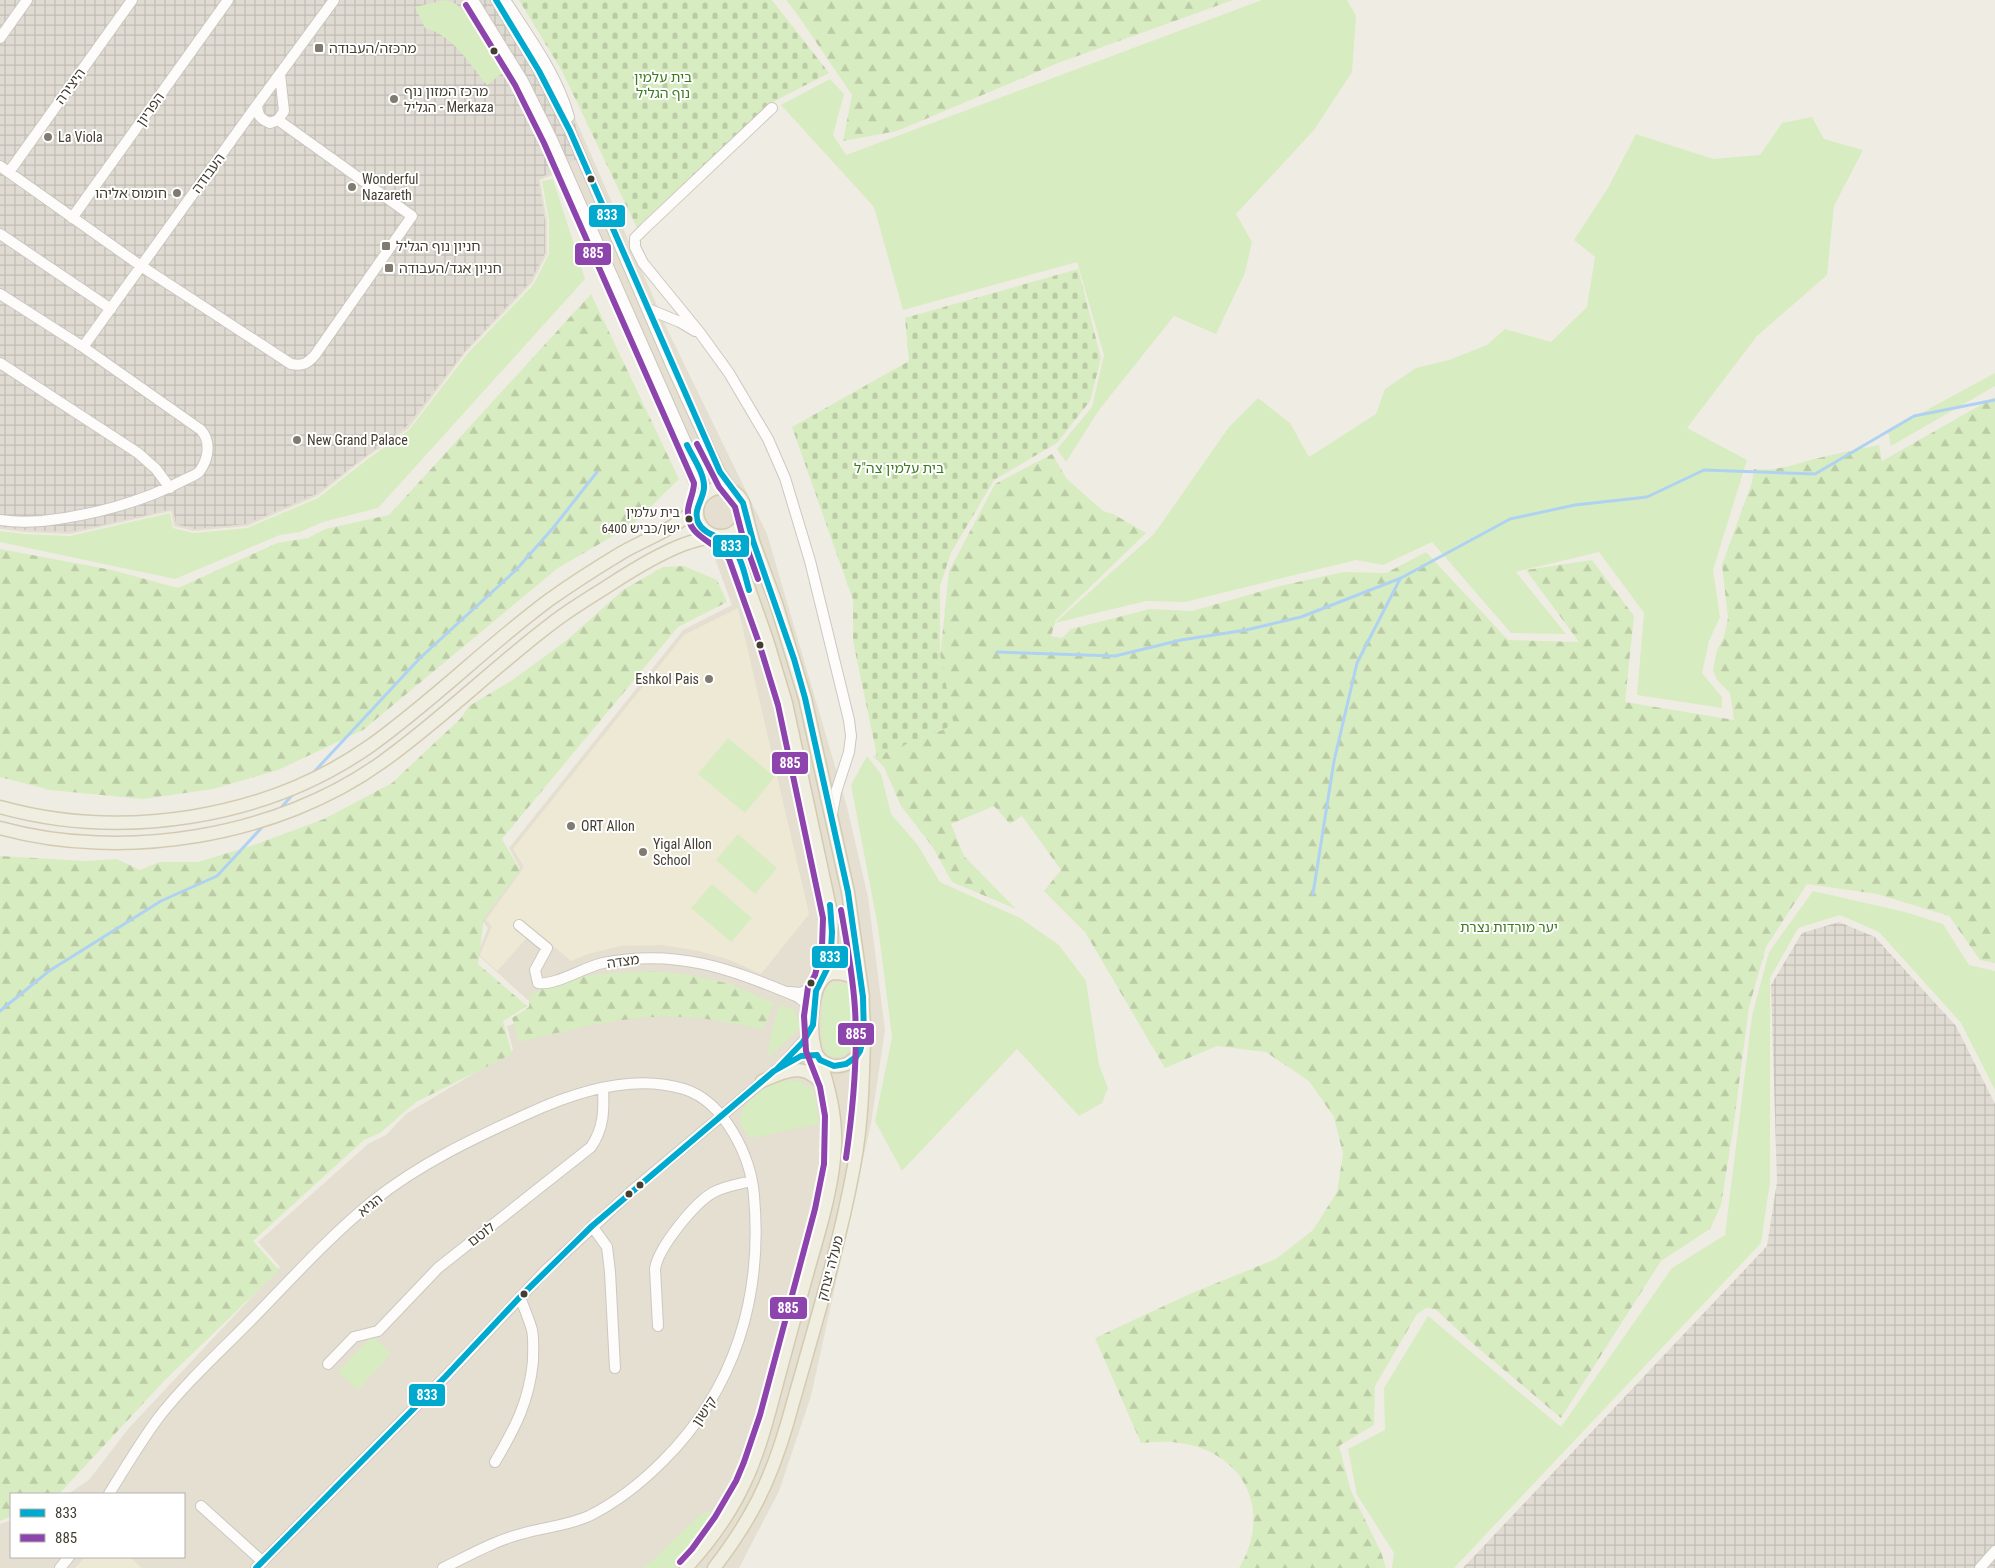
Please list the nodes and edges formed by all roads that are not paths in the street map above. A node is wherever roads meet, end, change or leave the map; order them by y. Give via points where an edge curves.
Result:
1 (27, 0) edge
2 (132, 0) edge
3 (228, 0) edge
4 (334, 0) edge
5 (473, 0) edge
6 (496, 0) edge
7 (505, 0) edge
8 (0, 38) edge
9 (280, 74) junction
10 (257, 105) junction
11 (772, 108) dead end
12 (278, 120) junction
13 (577, 147) junction
14 (4, 169) edge
15 (72, 218) junction
16 (0, 234) edge
17 (141, 266) junction
18 (0, 294) edge
19 (110, 309) junction
20 (648, 309) junction
21 (702, 336) junction
22 (83, 347) junction
23 (0, 363) edge
24 (170, 488) junction
25 (733, 491) junction
26 (699, 503) junction
27 (745, 510) junction
28 (0, 520) edge
29 (715, 536) junction
30 (0, 807) edge
31 (831, 818) junction
32 (0, 828) edge
33 (519, 925) dead end
34 (821, 981) junction
35 (782, 990) junction
36 (862, 997) junction
37 (813, 1021) junction
38 (864, 1037) junction
39 (819, 1057) junction
40 (774, 1071) junction
41 (762, 1081) junction
42 (603, 1088) junction
43 (831, 1097) junction
44 (722, 1116) junction
45 (752, 1181) junction
46 (592, 1226) junction
47 (520, 1297) junction
48 (658, 1326) dead end
49 (328, 1364) dead end
50 (615, 1368) dead end
51 (495, 1462) dead end
52 (110, 1493) edge
53 (200, 1506) dead end
54 (1995, 1551) edge
55 (68, 1558) edge
56 (259, 1565) edge
57 (60, 1568) edge
58 (443, 1568) edge
59 (686, 1568) edge
60 (714, 1568) edge
61 (1980, 1568) edge

1 - 8 street
2 - 14 street, היצירה
3 - 15 street, הפריון
4 - 9 street, העבודה
5 - 26 street via 523,81 552,139 703,481
6 - 13 street via 539,71
7 - 13 street via 560,91
9 - 10 street, העבודה
9 - 12 street via 284,111
10 - 12 street via 262,120 270,123
10 - 17 street, העבודה
11 - 21 street via 635,238 635,247 643,263
12 - 17 street via 412,216 315,355 301,366 291,364
13 - 20 street
14 - 15 street
15 - 17 street
16 - 19 street
17 - 19 street, העבודה
18 - 22 street
19 - 22 street, העבודה
20 - 21 street via 680,322
20 - 25 street via 720,472
21 - 31 street via 729,373 768,439 785,478 803,535 850,720 849,752
22 - 24 street via 207,436 205,461 198,473
23 - 24 street via 138,453
24 - 28 street via 76,516 41,521
25 - 26 main road via 719,488 706,494
25 - 27 main road
26 - 29 main road via 698,521 706,532
26 - 30 main road via 682,520 623,552 558,594 383,736 338,766 303,783 254,802 216,811 130,823 61,819
27 - 29 main road via 738,530 724,537
27 - 31 main road via 805,698
29 - 32 main road via 673,549 584,600 381,763 348,784 296,808 220,831 131,843 59,839
29 - 34 main road via 732,546 737,555 786,703 832,917 831,948
31 - 36 main road via 848,892
33 - 35 street, מצדה via 547,948 534,970 538,983 600,964 628,959 669,958 722,968
34 - 35 street, מצדה via 794,994
34 - 36 main road via 832,973 846,974 857,981
34 - 37 main road via 815,997
35 - 37 street, מצדה via 804,1002
36 - 38 main road
37 - 39 main road
37 - 40 street via 807,1037
38 - 39 main road via 856,1057 846,1064 834,1066
38 - 60 main road, מעלה יצחק via 863,1093 844,1216 788,1424 762,1494
39 - 40 street via 801,1056
39 - 43 main road, מעלה יצחק
40 - 41 street
41 - 43 main road via 785,1071 806,1071 820,1081
41 - 44 street
42 - 44 street, הגיא via 662,1084 682,1088 704,1098
42 - 49 street, לוטם via 602,1124 591,1146 438,1268 378,1331 354,1337
42 - 52 street, הגיא via 573,1094 472,1140 434,1160 374,1200 320,1248 183,1390 159,1417
43 - 59 main road, מעלה יצחק via 835,1147 829,1185 760,1444 733,1504 709,1541
44 - 45 street, קישון via 745,1157
44 - 46 street
45 - 48 street via 709,1195 665,1244 655,1269
45 - 58 street, קישון via 754,1253 743,1326 727,1372 690,1432 641,1481 590,1515 559,1527 506,1538
46 - 47 street
46 - 50 street via 607,1247
47 - 51 street via 532,1331 531,1381 518,1422
47 - 56 street
53 - 56 street
54 - 61 street
55 - 57 street

